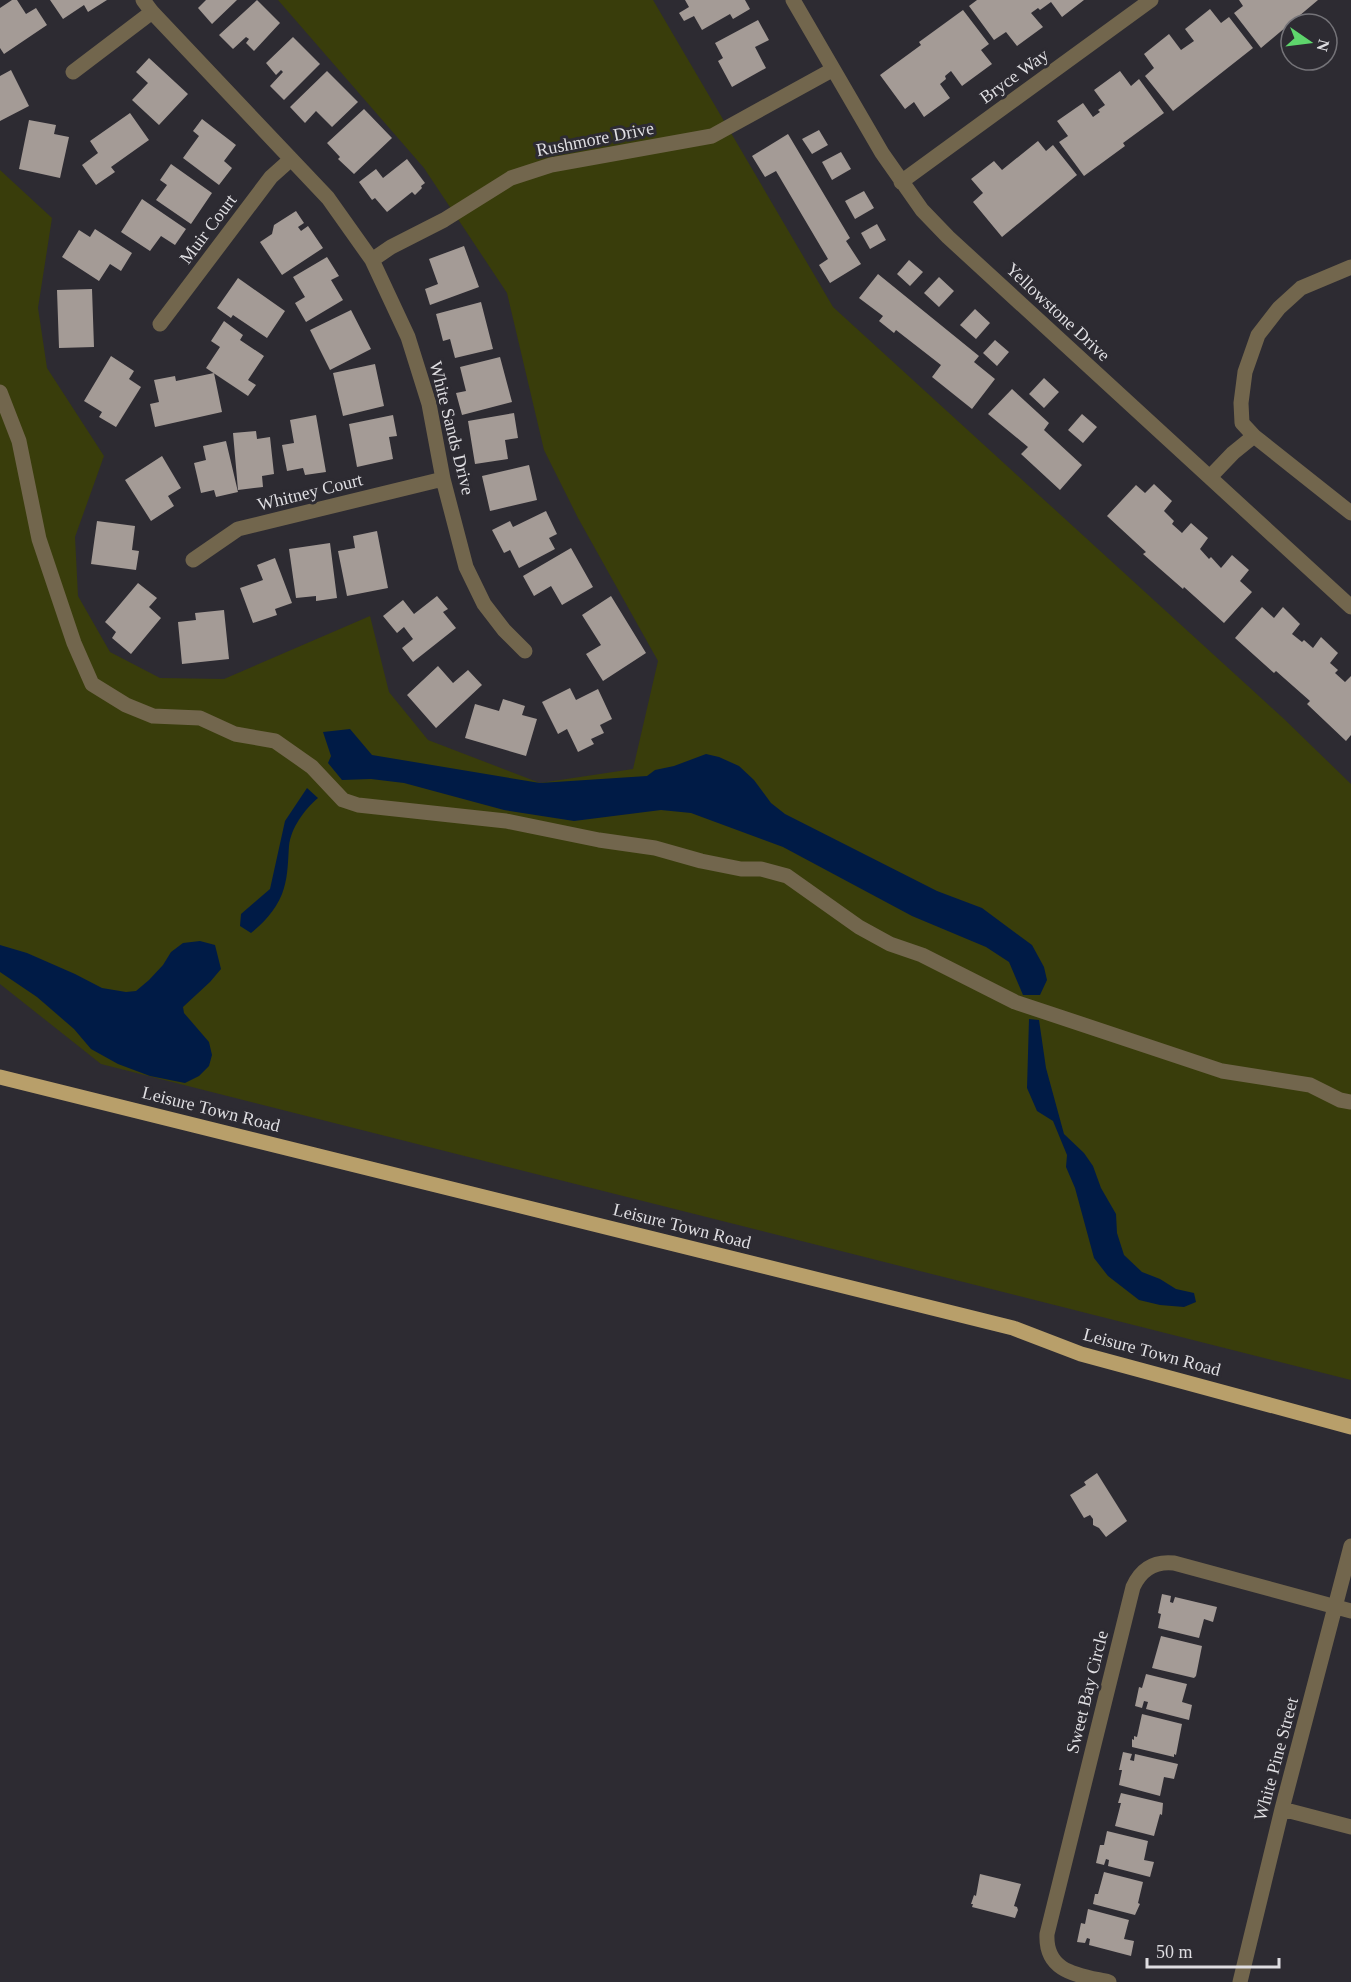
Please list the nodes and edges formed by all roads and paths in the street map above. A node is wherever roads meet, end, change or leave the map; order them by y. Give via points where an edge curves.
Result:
1 (793, 0) edge
2 (1151, 0) edge
3 (148, 6) edge
4 (832, 70) junction
5 (73, 72) dead end
6 (290, 160) junction
7 (901, 182) junction
8 (372, 260) junction
9 (1351, 267) edge
10 (160, 324) dead end
11 (0, 392) edge
12 (1254, 436) junction
13 (1210, 477) junction
14 (443, 479) junction
15 (1351, 513) edge
16 (193, 560) dead end
17 (1351, 607) edge
18 (525, 651) dead end
19 (0, 1077) edge
20 (1351, 1102) edge
21 (1351, 1426) edge
22 (1351, 1546) edge
23 (1343, 1609) edge
24 (1282, 1809) junction
25 (1351, 1827) edge
26 (1108, 1982) edge
27 (1240, 1982) edge

1 - 4 street, Yellowstone Drive
2 - 7 street, Bryce Way
3 - 5 street
3 - 6 street, White Sands Drive
4 - 7 street, Yellowstone Drive
4 - 8 street, Rushmore Drive via 712,136 551,165 511,178
6 - 8 street, White Sands Drive via 328,198
6 - 10 street, Muir Court via 272,177
7 - 13 street, Yellowstone Drive via 948,237
8 - 14 street, White Sands Drive via 408,337 429,404
9 - 12 street via 1301,288 1258,335 1245,372 1241,403 1242,423
11 - 20 street via 19,441 39,538 74,644 92,684 126,705 153,716 200,718 235,734 275,741 312,767 343,800 358,805 506,821 787,876 859,927 1015,1002 1222,1071 1310,1085
12 - 13 street
12 - 15 street
13 - 17 street, Yellowstone Drive
14 - 16 street, Whitney Court via 238,529
14 - 18 street, White Sands Drive via 466,567 484,604
19 - 21 main road, Leisure Town Road via 1014,1328 1081,1354
22 - 23 street, White Pine Street
23 - 24 street, White Pine Street
23 - 26 street, Sweet Bay Circle via 1174,1563 1149,1567 1136,1580 1047,1934 1050,1952 1061,1968
24 - 25 street
24 - 27 street, White Pine Street

